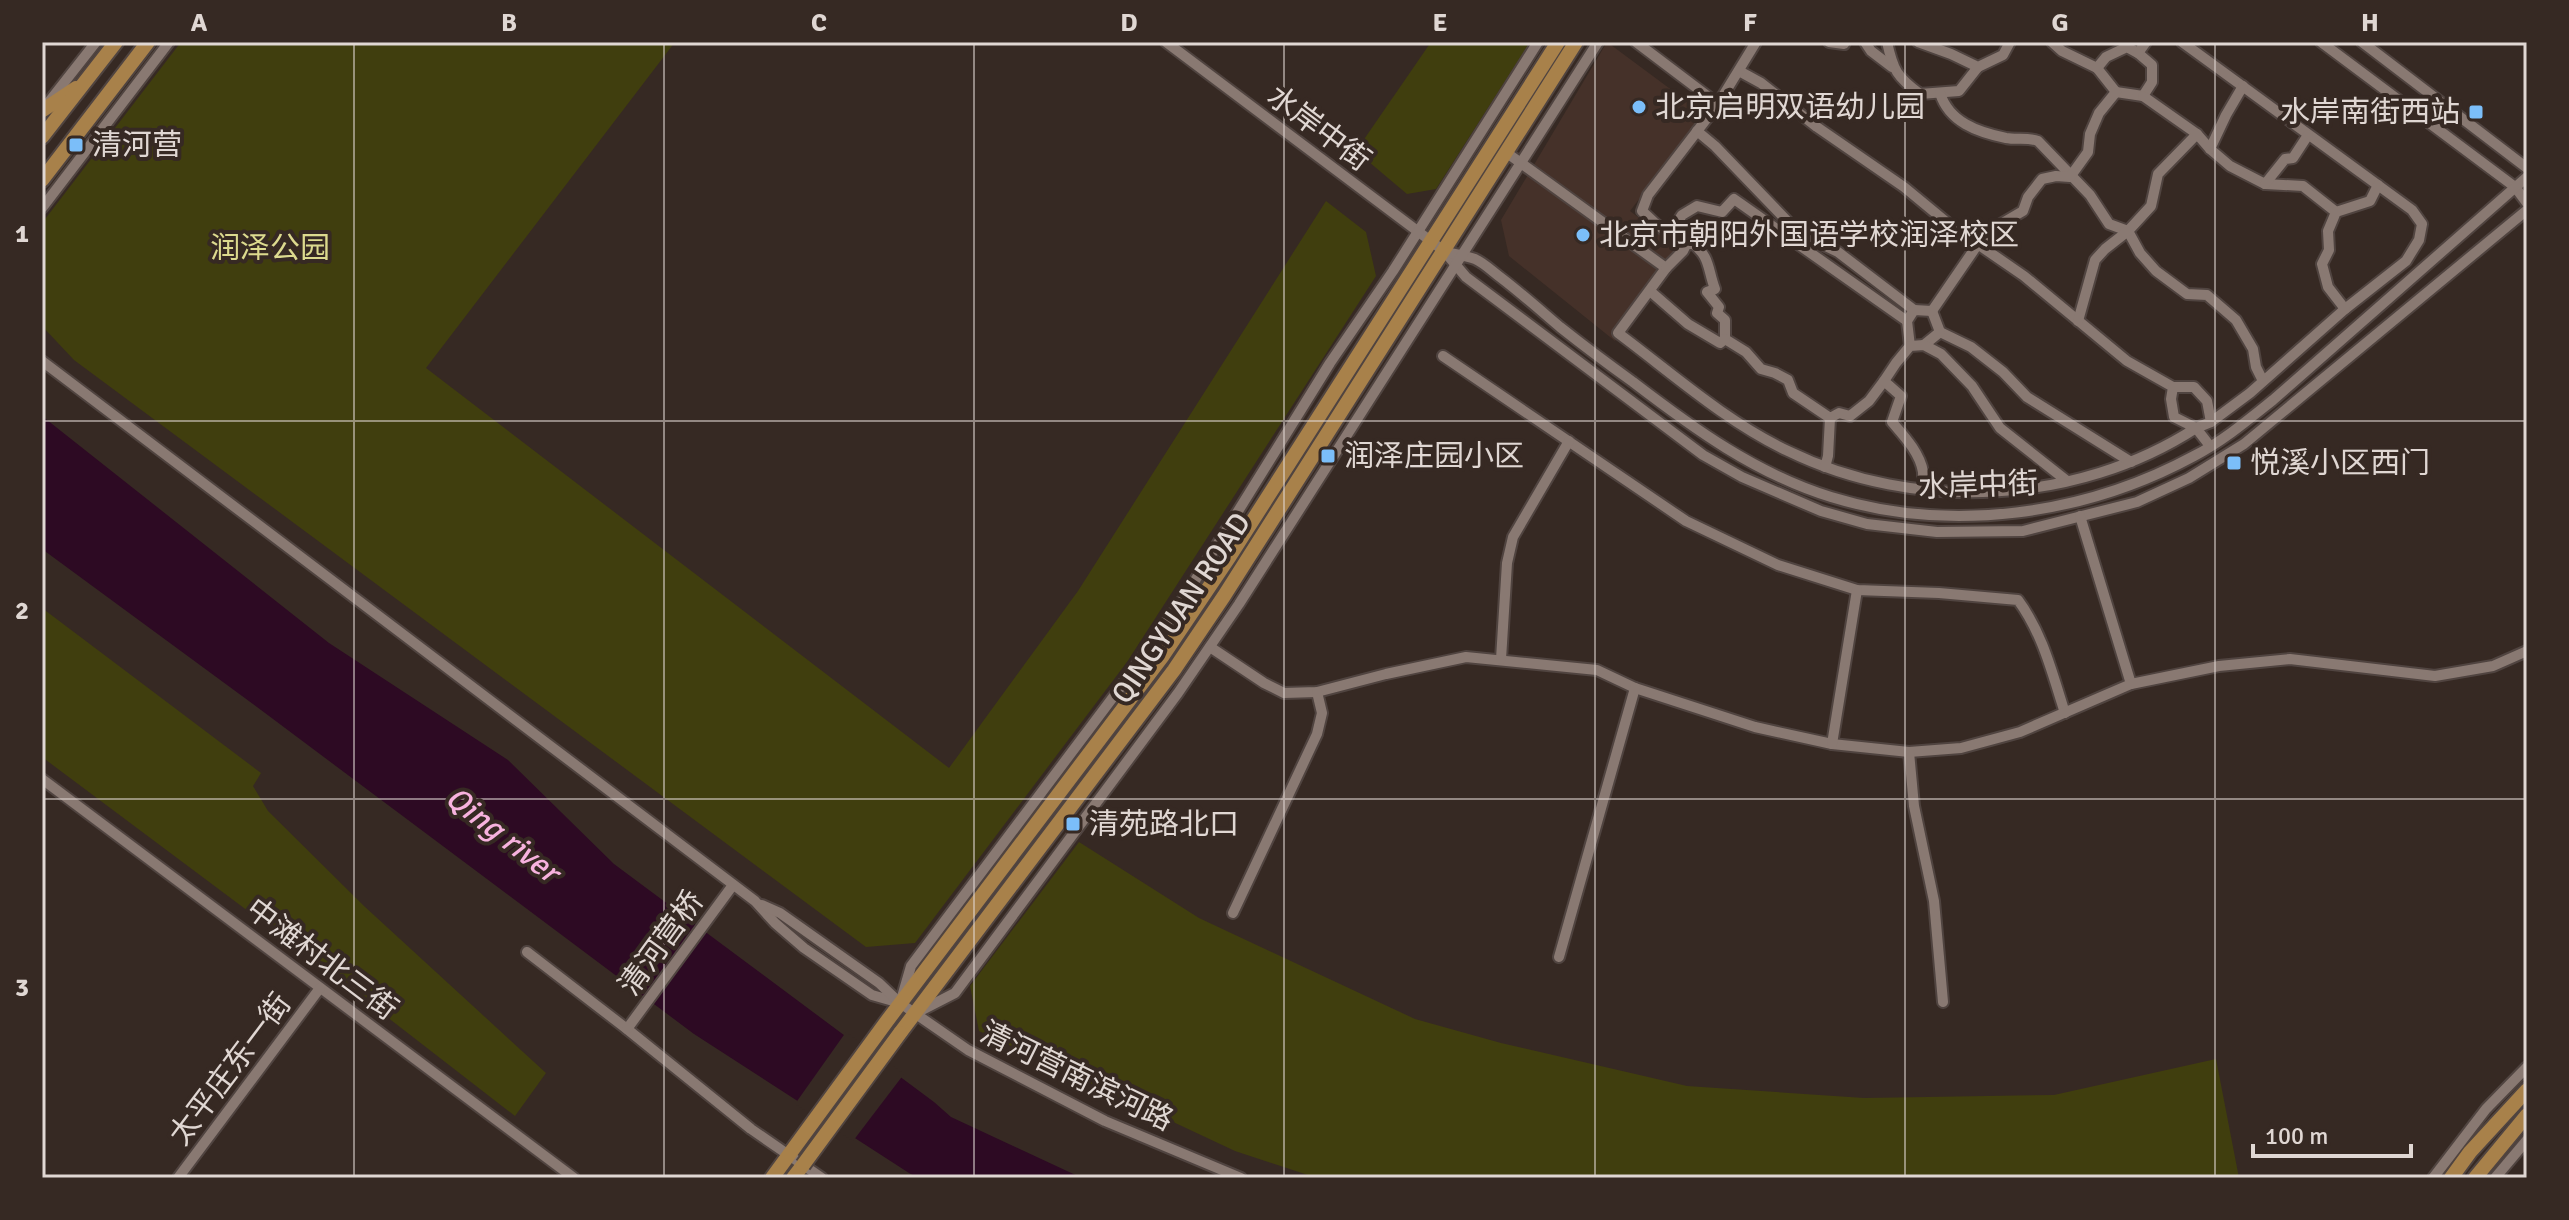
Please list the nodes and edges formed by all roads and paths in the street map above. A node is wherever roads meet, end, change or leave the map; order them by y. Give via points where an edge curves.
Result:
1 (96, 42) edge
2 (116, 42) edge
3 (148, 42) edge
4 (169, 42) edge
5 (1166, 42) edge
6 (1538, 42) edge
7 (1558, 42) edge
8 (1576, 42) edge
9 (1598, 42) edge
10 (1636, 42) edge
11 (1756, 42) edge
12 (1829, 42) edge
13 (1845, 42) edge
14 (1865, 42) edge
15 (1887, 42) edge
16 (1918, 42) edge
17 (2010, 42) edge
18 (2052, 42) edge
19 (2146, 42) edge
20 (2182, 42) edge
21 (2321, 42) edge
22 (2362, 42) edge
23 (2138, 53) junction
24 (1892, 67) junction
25 (1978, 67) junction
26 (2097, 68) junction
27 (1739, 71) junction
28 (86, 81) junction
29 (2243, 86) junction
30 (2116, 92) junction
31 (1940, 93) junction
32 (2143, 96) junction
33 (1718, 104) junction
34 (43, 110) edge
35 (1697, 131) junction
36 (2197, 134) junction
37 (2308, 135) junction
38 (42, 137) edge
39 (2210, 149) junction
40 (1507, 153) junction
41 (1521, 163) junction
42 (2527, 168) edge
43 (2070, 177) junction
44 (2527, 177) edge
45 (42, 180) edge
46 (2265, 184) junction
47 (2378, 185) junction
48 (2515, 187) junction
49 (2527, 203) edge
50 (42, 208) edge
51 (2527, 210) edge
52 (2336, 212) junction
53 (2128, 231) junction
54 (1670, 234) junction
55 (1423, 236) junction
56 (1978, 244) junction
57 (1686, 245) junction
58 (1444, 251) junction
59 (1459, 260) junction
60 (1666, 268) junction
61 (1650, 291) junction
62 (2345, 309) junction
63 (1914, 310) junction
64 (1932, 311) junction
65 (1907, 321) junction
66 (2078, 321) junction
67 (1940, 332) junction
68 (1725, 339) junction
69 (1924, 345) junction
70 (1910, 346) junction
71 (1443, 356) dead end
72 (42, 361) edge
73 (1884, 381) junction
74 (2263, 381) junction
75 (2173, 387) junction
76 (1830, 418) junction
77 (2211, 422) junction
78 (2196, 428) junction
79 (1569, 441) junction
80 (2210, 446) junction
81 (2131, 462) junction
82 (1825, 467) junction
83 (2067, 481) junction
84 (1925, 491) junction
85 (2080, 516) junction
86 (1857, 590) junction
87 (1210, 647) junction
88 (2527, 651) edge
89 (1501, 659) junction
90 (2131, 684) junction
91 (1635, 688) junction
92 (1317, 692) junction
93 (2065, 713) junction
94 (1832, 744) junction
95 (1909, 752) junction
96 (42, 779) edge
97 (733, 885) junction
98 (1233, 913) dead end
99 (527, 952) dead end
100 (1559, 957) dead end
101 (320, 988) junction
102 (1943, 1002) dead end
103 (900, 1003) junction
104 (915, 1013) junction
105 (627, 1029) junction
106 (2527, 1067) edge
107 (2527, 1090) edge
108 (2527, 1115) edge
109 (2527, 1140) edge
110 (789, 1154) junction
111 (178, 1178) edge
112 (574, 1178) edge
113 (772, 1178) edge
114 (793, 1178) edge
115 (822, 1178) edge
116 (1241, 1178) edge
117 (2433, 1178) edge
118 (2451, 1178) edge
119 (2475, 1178) edge
120 (2495, 1178) edge

1 - 34 street
2 - 28 main road
3 - 45 main road
4 - 50 street
5 - 55 street, 水岸中街
6 - 55 street
7 - 55 main road, QINGYUAN ROAD
8 - 40 main road, QINGYUAN ROAD
9 - 41 street
10 - 33 street
11 - 27 street
12 - 13 street
14 - 24 street
15 - 24 street
16 - 25 street
17 - 25 street via 2003,55
18 - 26 street
19 - 23 street
20 - 29 street
21 - 48 street
22 - 42 street
23 - 26 street via 2127,47
23 - 32 street via 2152,65 2152,82
24 - 31 street via 1920,94
25 - 31 street via 1959,91
26 - 30 street
27 - 33 street
27 - 56 street
28 - 34 main road
28 - 38 main road
29 - 37 street
29 - 39 street
30 - 32 street
30 - 43 street via 2099,113 2088,152
31 - 43 street via 1945,106 1965,125 2010,139 2038,141
32 - 36 street
33 - 35 street
35 - 54 street via 1648,195 1642,211
35 - 63 street via 1792,226 1838,252
36 - 39 street
36 - 53 street via 2158,174 2151,206
37 - 46 street
37 - 47 street
39 - 46 street
40 - 41 street
40 - 58 main road, QINGYUAN ROAD
41 - 59 street
41 - 60 street
43 - 53 street via 2109,224
43 - 56 street via 2042,179 2023,211
44 - 48 street, 水岸中街
46 - 52 street via 2303,186
47 - 52 street via 2370,201
47 - 62 street via 2412,210 2422,224 2419,240 2406,261
48 - 49 street
48 - 80 street, 水岸中街 via 2273,400
51 - 85 street, 水岸中街 via 2228,455 2137,502
52 - 62 street via 2322,264 2328,287
53 - 66 street via 2095,260
53 - 74 street via 2156,271 2187,294 2207,295 2236,320
54 - 57 street
54 - 65 street via 1682,215 1697,206 1722,212 1734,199
55 - 58 street, 水岸中街
55 - 103 main road, QINGYUAN ROAD via 1230,556 1162,657
56 - 64 street
56 - 66 street
57 - 60 street
57 - 68 street via 1691,242 1701,249 1708,261 1715,289 1707,292 1725,320
58 - 59 street, 水岸中街
58 - 104 main road, QINGYUAN ROAD via 1174,670
59 - 80 street, 水岸中街 via 1477,260 1695,429 1750,462 1831,497 1945,516 2017,514 2122,489
59 - 85 street, 水岸中街 via 1466,277 1703,455 1788,499 1867,524 1937,532 2023,531
59 - 87 street
60 - 61 street
61 - 68 street via 1688,324 1720,343
61 - 82 street via 1618,333 1722,414
62 - 74 street
63 - 64 street
63 - 65 street
64 - 67 street
65 - 70 street
66 - 75 street via 2127,361
67 - 69 street
67 - 81 street via 1971,347 2027,397
68 - 76 street via 1761,369 1788,380 1793,393
69 - 70 street
69 - 83 street via 1941,354 1972,386 2000,428
70 - 73 street
71 - 79 street
72 - 97 street
73 - 76 street via 1850,416 1839,413
73 - 84 street via 1901,396 1892,422 1917,456
74 - 77 street
75 - 77 street via 2194,387 2207,401
75 - 78 street via 2174,417
76 - 82 street
77 - 78 street
78 - 80 street
78 - 81 street
79 - 86 street via 1686,521 1778,565
79 - 89 street via 1513,537
81 - 83 street
82 - 84 street
83 - 84 street via 2010,492
85 - 90 street
86 - 93 street via 2018,600 2041,639
86 - 94 street
87 - 92 street via 1284,693
87 - 104 street via 955,993
88 - 90 street via 2493,666 2435,676 2290,659 2219,666
89 - 91 street via 1597,670
89 - 92 street via 1466,657
90 - 93 street
91 - 94 street via 1755,727
91 - 100 street
92 - 98 street via 1322,713 1317,734
93 - 95 street via 1961,748
94 - 95 street
95 - 102 street via 1914,806 1934,901
96 - 101 street, 中滩村北三街
97 - 103 street via 780,913
97 - 105 street, 清河营桥
99 - 105 street
101 - 111 street, 太平庄东一街
101 - 112 street, 中滩村北三街
103 - 104 street, 清河营南滨河路
103 - 110 main road, QINGYUAN ROAD
104 - 114 main road, QINGYUAN ROAD, bridge
104 - 116 street, 清河营南滨河路 via 968,1050 1105,1121
105 - 110 street
106 - 117 street via 2486,1109
107 - 118 main road
108 - 119 main road
109 - 120 street
110 - 113 main road, QINGYUAN ROAD
110 - 115 street

